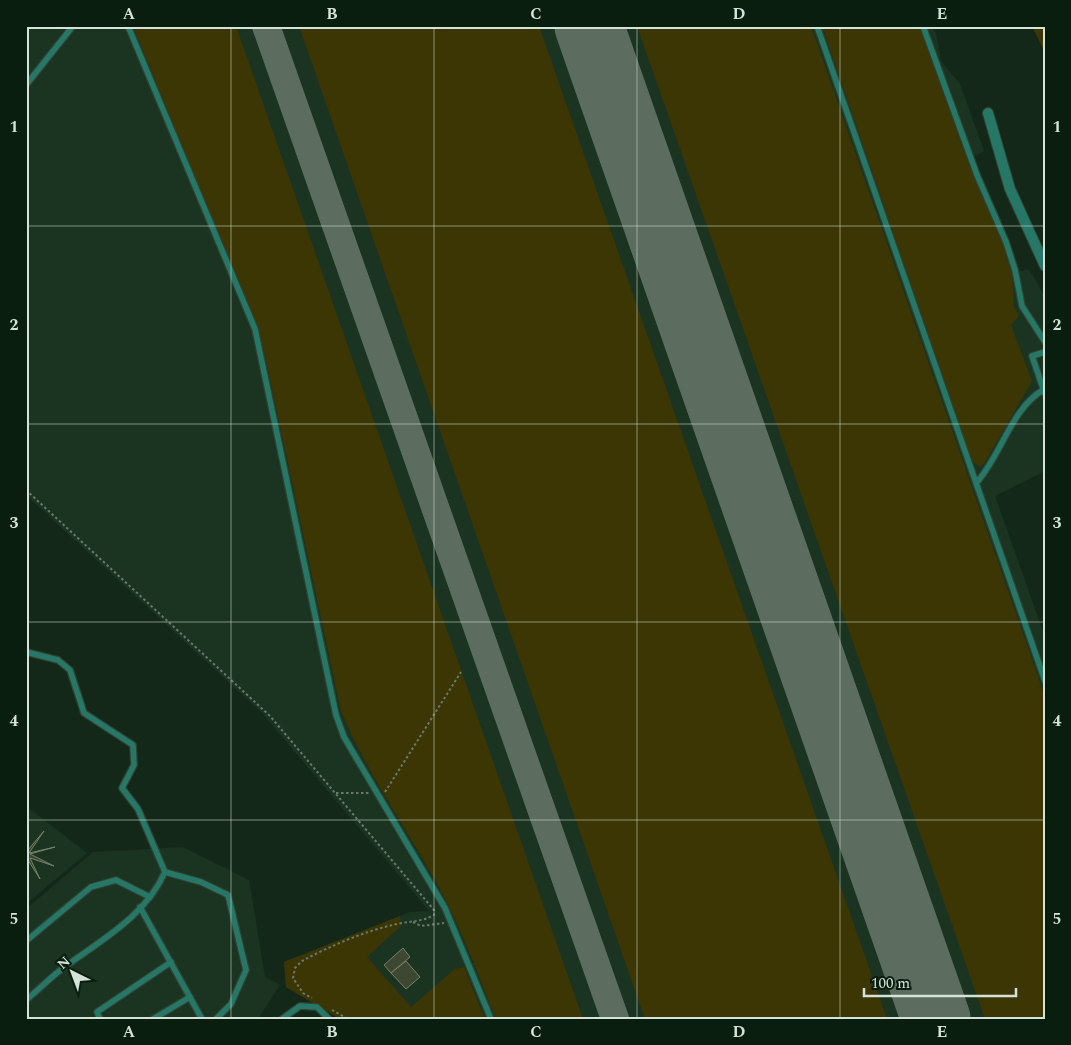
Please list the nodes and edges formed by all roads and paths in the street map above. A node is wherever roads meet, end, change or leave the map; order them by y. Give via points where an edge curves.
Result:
1 (73, 26) edge
2 (128, 26) edge
3 (817, 26) edge
4 (923, 26) edge
5 (26, 84) edge
6 (988, 113) dead end
7 (1045, 266) edge
8 (1045, 342) edge
9 (1045, 352) edge
10 (1044, 392) edge
11 (976, 482) junction
12 (26, 490) edge
13 (26, 652) edge
14 (462, 672) dead end
15 (1045, 681) edge
16 (336, 793) junction
17 (378, 795) junction
18 (165, 872) junction
19 (150, 897) junction
20 (140, 907) junction
21 (413, 922) junction
22 (451, 922) junction
23 (26, 941) edge
24 (171, 962) junction
25 (190, 997) junction
26 (26, 1000) edge
27 (316, 1001) dead end
28 (330, 1008) dead end
29 (100, 1019) edge
30 (153, 1019) edge
31 (202, 1019) edge
32 (216, 1019) edge
33 (282, 1019) edge
34 (329, 1019) edge
35 (348, 1019) edge
36 (491, 1019) edge

1 - 5 lane
2 - 17 lane via 255,329 336,715 344,737
3 - 11 lane
4 - 8 lane via 977,175 1006,242 1022,306
6 - 7 street via 1010,188
9 - 10 lane via 1032,356
10 - 11 lane via 1026,403 988,469
11 - 15 lane
12 - 16 path via 270,716
13 - 18 lane via 58,660 70,670 84,713 133,745 134,765 122,788 138,809
14 - 17 path via 390,789
16 - 17 path
16 - 21 path via 434,910 434,915 424,921
17 - 22 lane
18 - 19 lane
18 - 32 lane via 201,882 228,895 246,970 231,1004
19 - 20 lane
19 - 23 lane via 116,880 91,886
20 - 24 lane
20 - 26 lane via 124,925 58,972
21 - 22 path via 421,926
21 - 27 path via 376,930 302,961 295,968 293,978 303,993
22 - 36 lane
24 - 25 lane
24 - 29 lane via 97,1012
25 - 30 lane
25 - 31 lane
28 - 35 path
33 - 34 lane via 300,1006 317,1007

